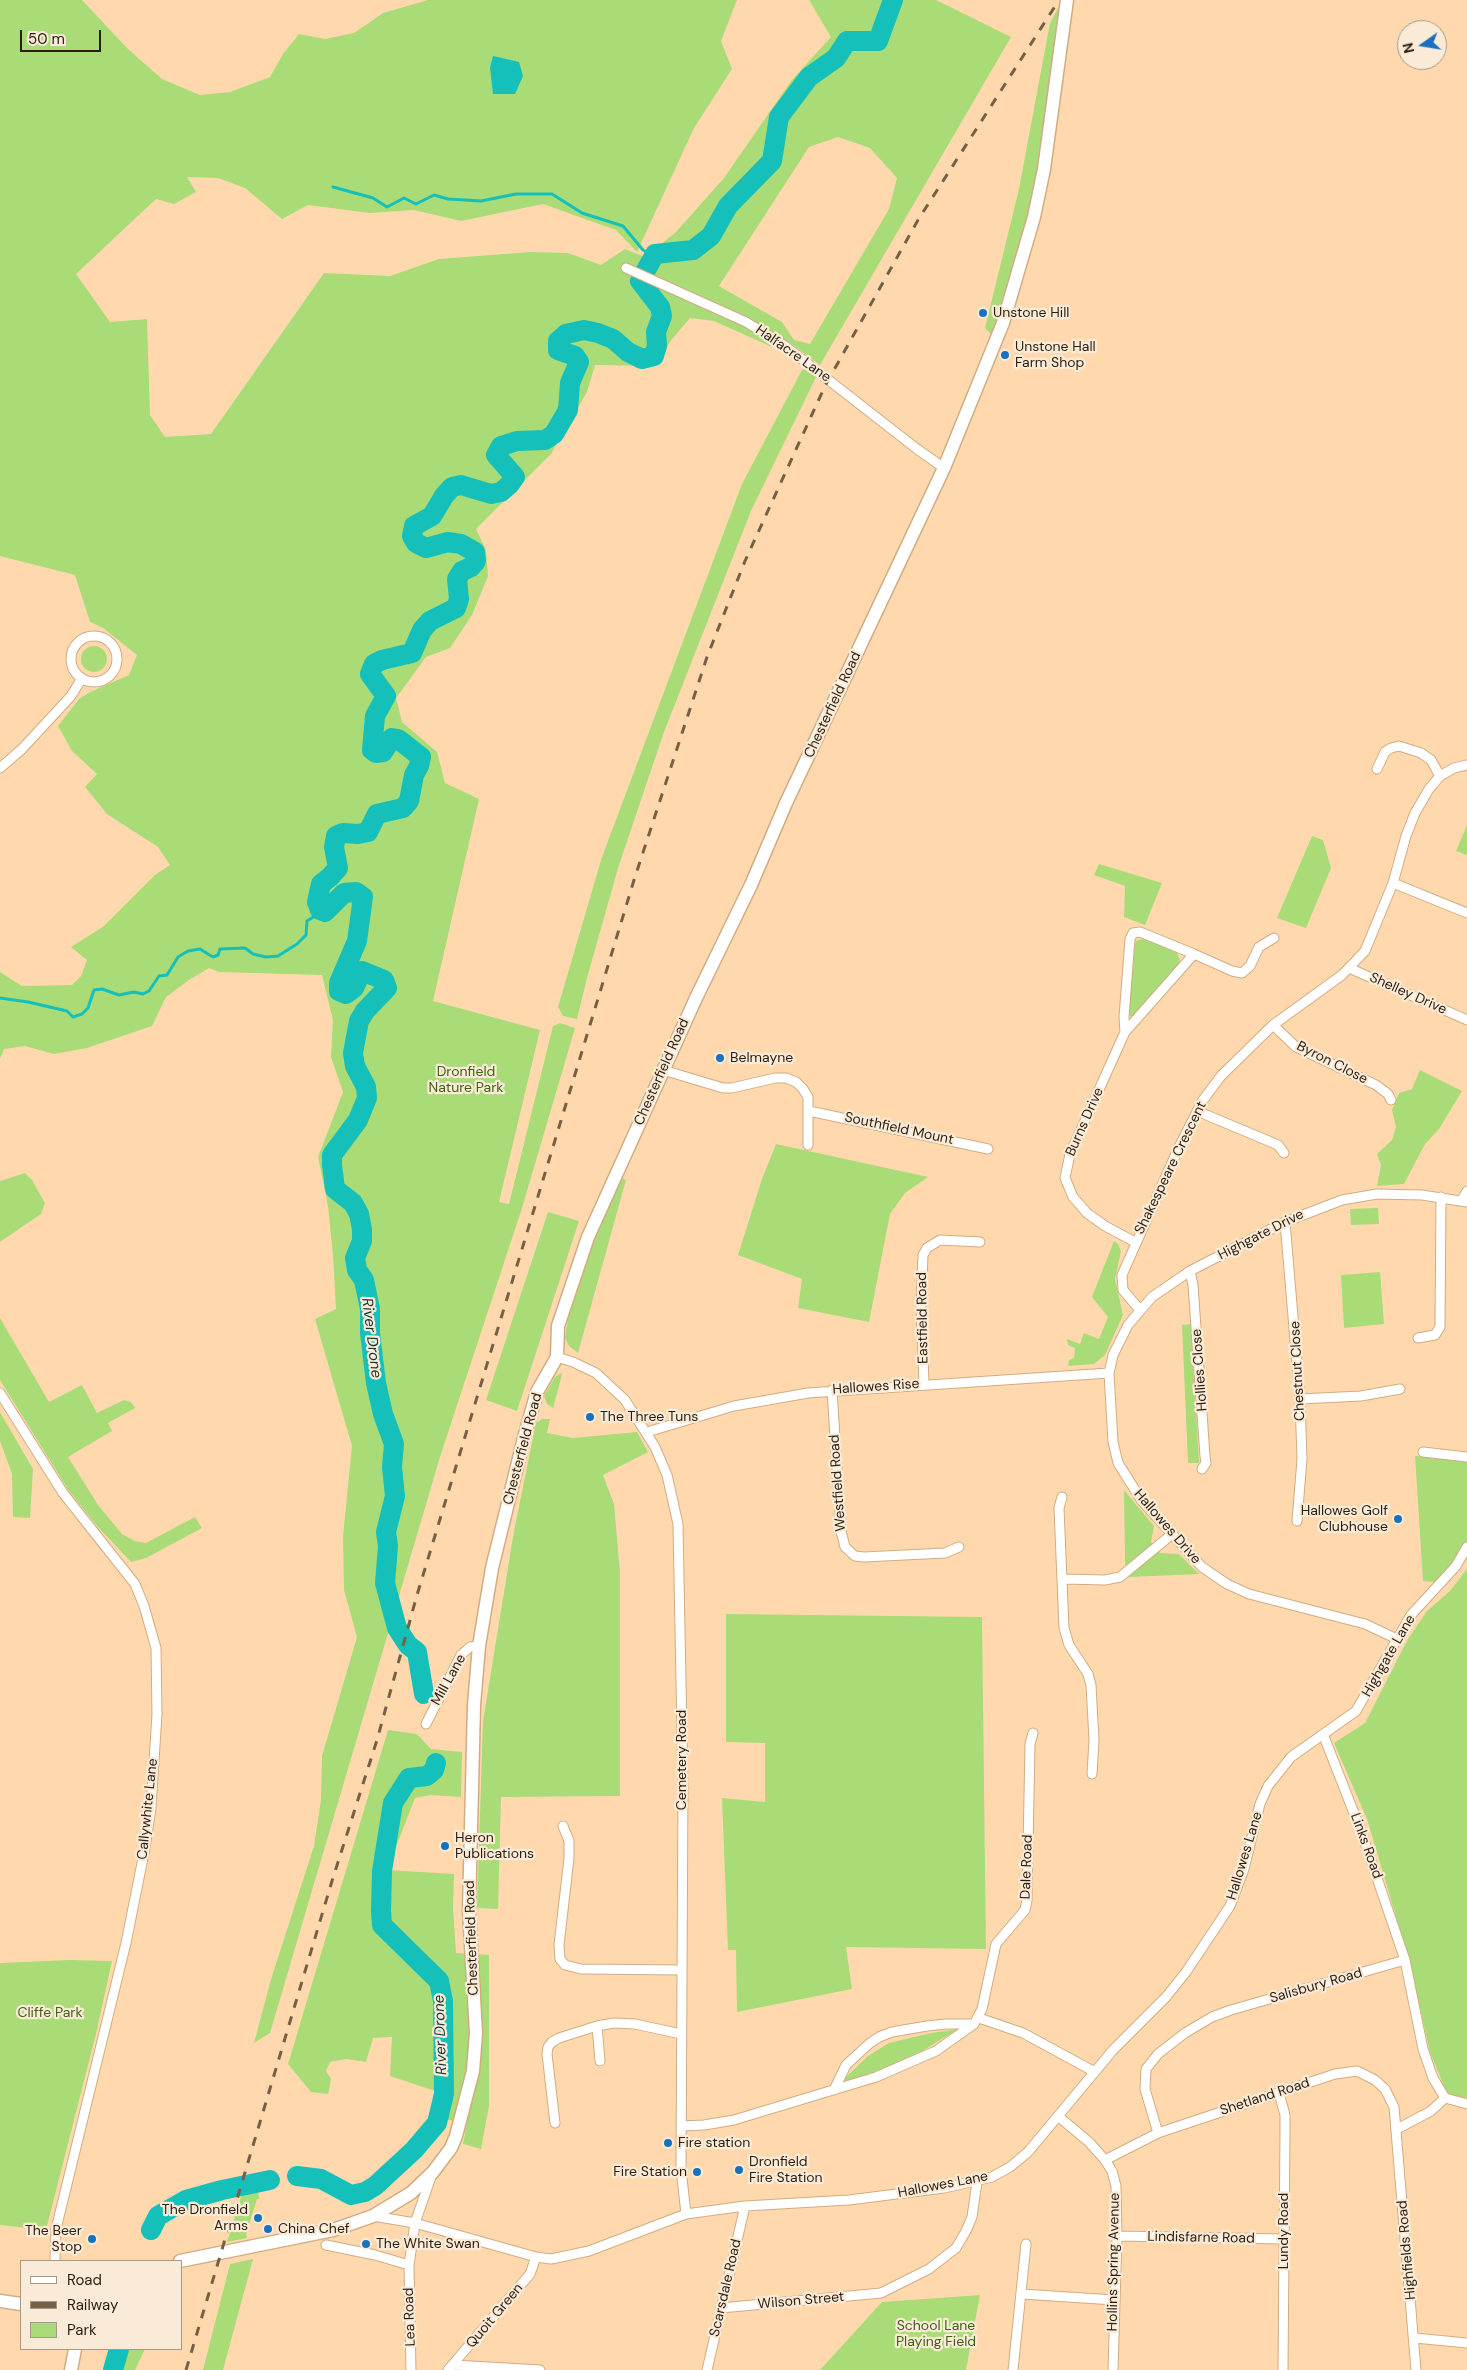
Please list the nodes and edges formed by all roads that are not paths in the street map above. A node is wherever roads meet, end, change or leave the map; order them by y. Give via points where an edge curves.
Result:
1 (1067, 0) edge
2 (630, 270) dead end
3 (944, 468) junction
4 (82, 678) junction
5 (1467, 765) edge
6 (0, 768) edge
7 (1377, 769) dead end
8 (1440, 776) junction
9 (1393, 883) junction
10 (1467, 912) edge
11 (1274, 938) dead end
12 (1194, 954) junction
13 (1349, 968) junction
14 (1467, 1020) edge
15 (1273, 1025) junction
16 (1125, 1032) junction
17 (663, 1070) junction
18 (1391, 1100) dead end
19 (809, 1111) junction
20 (1196, 1111) junction
21 (808, 1145) dead end
22 (988, 1149) dead end
23 (1284, 1152) dead end
24 (1467, 1191) edge
25 (1441, 1197) junction
26 (1464, 1201) edge
27 (1285, 1222) junction
28 (980, 1242) dead end
29 (1135, 1242) junction
30 (1190, 1271) junction
31 (1140, 1310) junction
32 (1418, 1338) dead end
33 (557, 1357) junction
34 (1109, 1373) junction
35 (924, 1384) junction
36 (1400, 1389) dead end
37 (832, 1390) junction
38 (0, 1393) edge
39 (1300, 1399) junction
40 (647, 1432) junction
41 (1423, 1452) dead end
42 (1467, 1457) edge
43 (1202, 1469) dead end
44 (1062, 1497) dead end
45 (1297, 1520) dead end
46 (1172, 1535) junction
47 (959, 1547) dead end
48 (1467, 1547) edge
49 (1063, 1579) junction
50 (1396, 1639) junction
51 (479, 1646) junction
52 (426, 1724) dead end
53 (1033, 1733) dead end
54 (1323, 1734) junction
55 (1092, 1774) dead end
56 (563, 1826) dead end
57 (1404, 1960) junction
58 (681, 1970) junction
59 (977, 2021) junction
60 (597, 2026) junction
61 (681, 2034) junction
62 (600, 2061) dead end
63 (1095, 2072) junction
64 (834, 2090) junction
65 (1279, 2093) junction
66 (1445, 2098) junction
67 (1467, 2104) edge
68 (1059, 2117) junction
69 (555, 2123) dead end
70 (681, 2126) junction
71 (1397, 2129) junction
72 (1158, 2133) junction
73 (1105, 2160) junction
74 (433, 2172) junction
75 (977, 2182) junction
76 (745, 2206) junction
77 (686, 2214) junction
78 (372, 2216) junction
79 (415, 2223) junction
80 (1117, 2236) junction
81 (1284, 2239) junction
82 (1026, 2244) dead end
83 (326, 2245) dead end
84 (536, 2257) junction
85 (55, 2260) edge
86 (182, 2261) edge
87 (409, 2265) junction
88 (1022, 2294) junction
89 (1114, 2300) junction
90 (0, 2301) edge
91 (20, 2304) edge
92 (721, 2308) junction
93 (1415, 2338) junction
94 (1467, 2343) edge
95 (75, 2350) edge
96 (451, 2368) edge
97 (71, 2370) edge
98 (412, 2370) edge
99 (540, 2370) edge
100 (707, 2370) edge
101 (1013, 2370) edge
102 (1113, 2370) edge
103 (1284, 2370) edge
104 (1416, 2370) edge

1 - 3 main road via 1053,110 1034,217 1003,323
2 - 3 street, Halfacre Lane via 746,322 785,346
3 - 17 main road, Chesterfield Road
4 - 4 street via 72,664 73,650 77,643 89,636 104,637 117,656 114,670 102,680 94,682
4 - 6 street via 71,696
5 - 8 street, Shakespeare Crescent
7 - 8 street via 1385,752 1399,746 1431,760
8 - 9 street, Shakespeare Crescent via 1415,813
9 - 10 street
9 - 13 street, Shakespeare Crescent via 1365,951
11 - 12 street, Burns Drive via 1259,947 1250,966 1242,973
12 - 16 street, Burns Drive
12 - 16 street, Burns Drive via 1140,932 1133,933 1130,938
13 - 14 street, Shelley Drive
13 - 15 street, Shakespeare Crescent
15 - 18 street, Byron Close via 1296,1047 1376,1085
15 - 20 street, Shakespeare Crescent via 1214,1085
16 - 29 street, Burns Drive via 1070,1154 1066,1178 1073,1197 1087,1212
17 - 19 street via 732,1088 786,1078 804,1089
17 - 33 main road, Chesterfield Road via 588,1237 558,1326
19 - 21 street
19 - 22 street, Southfield Mount
20 - 23 street via 1278,1145
20 - 29 street, Shakespeare Crescent
24 - 26 street
25 - 26 street, Highgate Drive
25 - 27 street, Highgate Drive via 1401,1193 1354,1197
25 - 32 street via 1440,1327 1435,1335
27 - 30 street, Highgate Drive
27 - 39 street, Chestnut Close
28 - 35 street, Eastfield Road via 940,1240 927,1248 924,1255 921,1307
29 - 31 street, Shakespeare Crescent via 1122,1283 1127,1296
30 - 31 street, Highgate Drive via 1164,1288
30 - 43 street, Hollies Close via 1206,1456
31 - 34 street, Highgate Drive via 1119,1342
33 - 40 street, Cemetery Road via 585,1367 606,1380 625,1400
33 - 51 main road, Chesterfield Road via 537,1392 515,1468 492,1568
34 - 35 street, Hallowes Rise
34 - 46 street, Hallowes Drive via 1112,1432 1118,1463 1132,1488
35 - 37 street, Hallowes Rise
36 - 39 street via 1361,1396
37 - 40 street, Hallowes Rise via 734,1406
37 - 47 street, Westfield Road via 841,1530 845,1547 855,1556 864,1557 945,1553
38 - 85 street, Callywhite Lane via 63,1493 135,1584 156,1648 157,1723 145,1848 126,1943 56,2229
39 - 45 street, Chestnut Close via 1302,1459
40 - 58 street, Cemetery Road via 667,1474 678,1524 683,1787
41 - 42 street
44 - 49 street via 1059,1508
46 - 49 street via 1120,1577
46 - 50 street, Hallowes Drive via 1210,1573 1249,1594 1365,1624
48 - 50 street, Highgate Lane via 1456,1566 1411,1615
49 - 55 street via 1066,1638 1088,1674 1093,1698
50 - 54 street, Highgate Lane via 1356,1711
51 - 52 street, Mill Lane via 470,1647 461,1655
51 - 74 main road, Chesterfield Road via 474,1705 469,1910 476,2033 473,2071 456,2136
53 - 59 street, Dale Road via 1030,1744 1028,1900 1025,1910 996,1944
54 - 57 street, Links Road via 1361,1831
54 - 63 street, Hallowes Lane via 1291,1757 1268,1786 1260,1804 1238,1887 1218,1926 1166,1997
56 - 58 street via 569,1841 569,1858 560,1959 565,1965 582,1969
57 - 66 street via 1423,2050 1436,2085
57 - 72 street, Salisbury Road via 1231,2010 1185,2033 1158,2054 1146,2069 1145,2089
58 - 61 street, Cemetery Road
59 - 63 street via 1023,2033
59 - 64 street via 929,2054 876,2077
59 - 64 street via 927,2026 880,2037 846,2064
60 - 61 street via 635,2024
60 - 62 street
60 - 69 street via 559,2038 548,2047
61 - 70 street, Cemetery Road
63 - 68 street, Hallowes Lane
64 - 70 street via 734,2120
65 - 71 street, Shetland Road via 1349,2071 1364,2073 1390,2096
65 - 72 street, Shetland Road
65 - 81 street, Lundy Road via 1285,2115
66 - 67 street
66 - 71 street via 1431,2111
68 - 73 street, Hollins Spring Avenue
68 - 75 street, Hallowes Lane via 1010,2167
70 - 77 street, Cemetery Road
71 - 93 street, Highfields Road
72 - 73 street, Shetland Road
73 - 80 street, Hollins Spring Avenue via 1116,2186
74 - 78 main road, Chesterfield Road via 411,2193
74 - 79 street, Lea Road
75 - 76 street, Hallowes Lane via 858,2199
75 - 92 street, Wilson Street via 972,2216 956,2248 929,2269 881,2293
76 - 77 street, Hallowes Lane
76 - 92 street, Scarsdale Road
77 - 84 street, Hallowes Lane via 589,2251 551,2259
78 - 79 street, Hallowes Lane
78 - 86 main road, Chesterfield Road via 333,2230
79 - 84 street, Hallowes Lane
79 - 87 street, Lea Road
80 - 81 street, Lindisfarne Road
80 - 89 street, Hollins Spring Avenue
81 - 103 street, Lundy Road
82 - 88 street
83 - 87 street
84 - 96 street, Quoit Green via 530,2274
87 - 98 street, Lea Road
88 - 89 street
88 - 101 street
89 - 102 street, Hollins Spring Avenue
90 - 91 main road
92 - 100 street, Scarsdale Road
93 - 94 street
93 - 104 street, Highfields Road
95 - 97 main road
96 - 99 street

